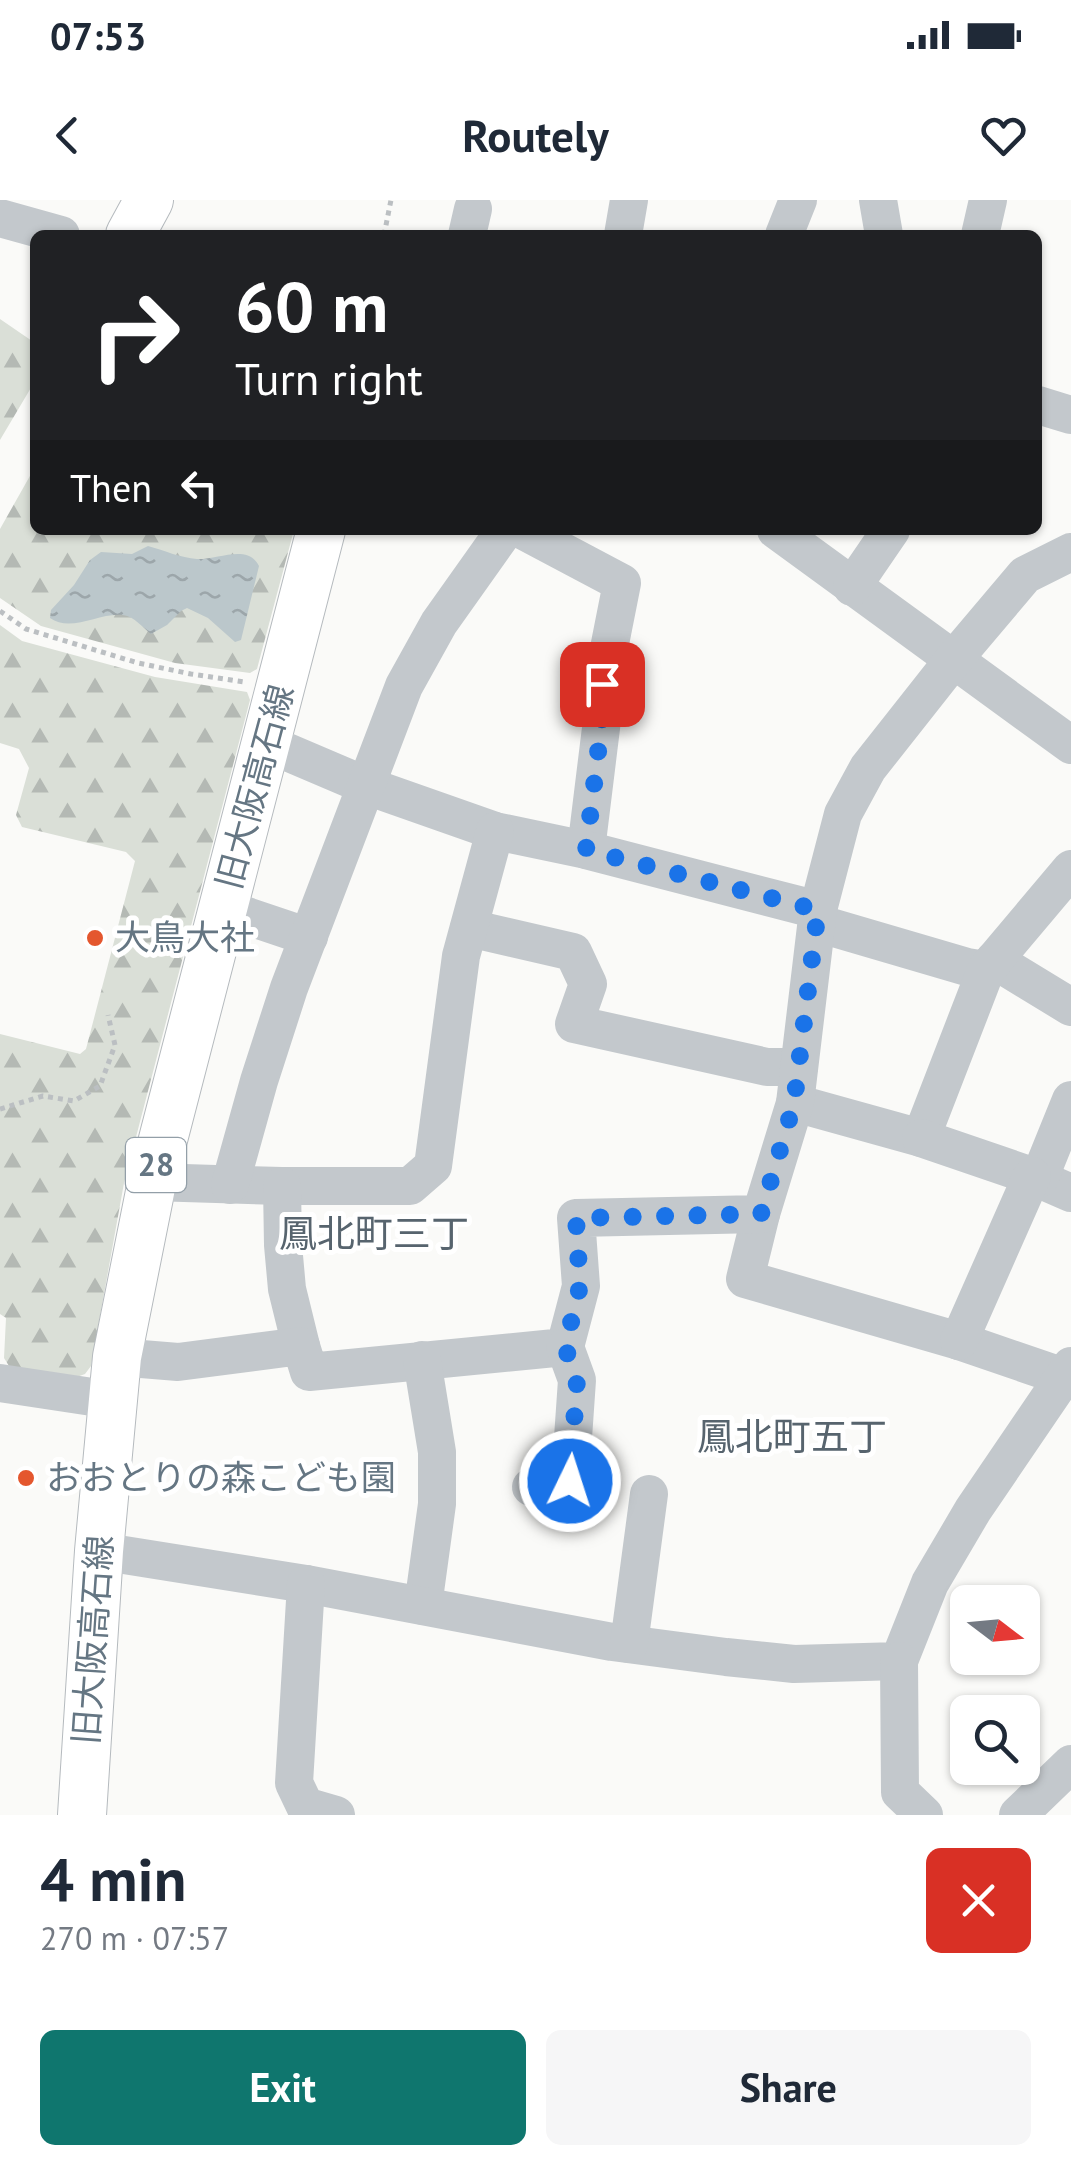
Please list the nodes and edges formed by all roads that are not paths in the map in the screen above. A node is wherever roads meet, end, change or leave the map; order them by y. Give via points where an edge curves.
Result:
1 (149, 200) edge
2 (629, 200) edge
3 (798, 200) edge
4 (878, 200) edge
5 (988, 200) edge
6 (0, 218) edge
7 (43, 230) edge
8 (133, 230) edge
9 (624, 230) edge
10 (786, 230) edge
11 (883, 230) edge
12 (981, 230) edge
13 (1042, 406) edge
14 (1071, 415) edge
15 (321, 535) edge
16 (501, 535) edge
17 (531, 535) edge
18 (783, 535) edge
19 (888, 535) edge
20 (1071, 552) edge
21 (852, 587) junction
22 (954, 659) junction
23 (266, 743) junction
24 (1071, 746) edge
25 (367, 786) junction
26 (495, 830) junction
27 (586, 850) junction
28 (1071, 868) edge
29 (223, 908) junction
30 (817, 917) junction
31 (469, 928) junction
32 (309, 936) junction
33 (990, 965) junction
34 (1071, 1007) edge
35 (797, 1085) junction
36 (1071, 1100) edge
37 (921, 1138) junction
38 (152, 1182) junction
39 (1048, 1182) edge
40 (230, 1186) junction
41 (282, 1186) junction
42 (761, 1214) junction
43 (959, 1341) junction
44 (301, 1346) junction
45 (565, 1347) junction
46 (422, 1360) junction
47 (1068, 1371) edge
48 (114, 1378) junction
49 (0, 1383) edge
50 (531, 1488) dead end
51 (650, 1494) dead end
52 (99, 1551) junction
53 (306, 1584) junction
54 (423, 1606) junction
55 (629, 1644) junction
56 (899, 1660) junction
57 (1071, 1764) edge
58 (1039, 1808) edge
59 (82, 1815) edge
60 (336, 1815) edge
61 (924, 1815) edge

1 - 8 main road
2 - 9 street
3 - 10 street
4 - 11 street
5 - 12 street
6 - 7 street
13 - 14 street
15 - 23 main road, 旧大阪高石線 / 28
16 - 25 street via 404,686
17 - 27 street via 622,584 602,684
18 - 21 street
19 - 21 street
20 - 22 street via 1025,575
21 - 22 street
22 - 24 street
22 - 30 street via 868,768 843,814
23 - 25 street
23 - 29 main road, 旧大阪高石線 / 28
25 - 26 street
25 - 32 street
26 - 27 street
26 - 31 street
27 - 30 street
28 - 33 street
29 - 32 street
29 - 38 main road, 旧大阪高石線 / 28
30 - 33 street via 967,968
30 - 35 street
31 - 35 street via 573,952 588,984 574,1024 767,1067
31 - 41 street via 433,1166 410,1186
32 - 40 street
33 - 34 street
33 - 37 street
35 - 37 street
35 - 42 street
36 - 39 street
37 - 39 street
38 - 40 street
38 - 48 main road, 旧大阪高石線 / 28
39 - 43 street
40 - 41 street
41 - 44 street via 286,1289
42 - 43 street via 745,1280
42 - 45 street via 576,1218 580,1286
43 - 47 street
44 - 46 street via 309,1372
44 - 48 street
45 - 46 street
45 - 50 street via 577,1380 570,1481
46 - 54 street via 437,1452
47 - 56 street via 938,1568
48 - 49 street
48 - 52 main road, 旧大阪高石線 / 28
51 - 55 street
52 - 53 street
52 - 59 main road, 旧大阪高石線 / 28
53 - 54 street
53 - 60 street via 294,1784 305,1806
54 - 55 street
55 - 56 street via 794,1664
56 - 61 street via 900,1792
57 - 58 street

